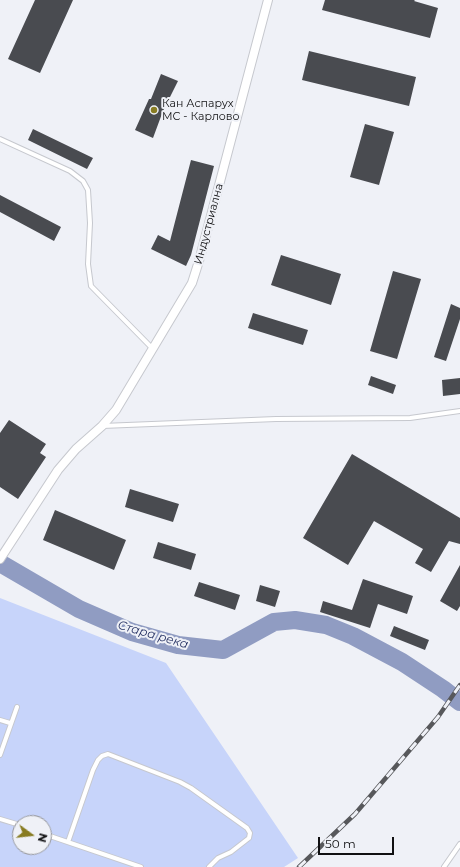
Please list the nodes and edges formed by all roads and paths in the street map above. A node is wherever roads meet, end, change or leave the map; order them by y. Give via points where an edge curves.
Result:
1 (268, 0) edge
2 (0, 139) edge
3 (152, 348) junction
4 (460, 411) edge
5 (102, 426) junction
6 (0, 559) edge
7 (17, 706) dead end
8 (0, 720) edge
9 (10, 723) junction
10 (0, 754) edge
11 (0, 819) edge
12 (12, 823) edge
13 (52, 837) edge
14 (68, 842) junction
15 (460, 844) edge
16 (141, 867) edge
17 (209, 867) edge
18 (444, 867) edge

1 - 3 street, Индустриална via 200,260 192,283
2 - 3 lane via 70,171 83,181 88,190 88,264 91,286
3 - 5 street, Индустриална via 116,410
4 - 5 lane via 410,418 276,419
5 - 6 street, Индустриална via 76,449 58,470
7 - 9 lane
8 - 9 lane
9 - 10 lane
11 - 12 lane
13 - 14 lane
14 - 16 lane
14 - 17 lane via 93,770 98,760 108,754 180,782 247,828 249,838 231,852 218,858
15 - 18 lane

